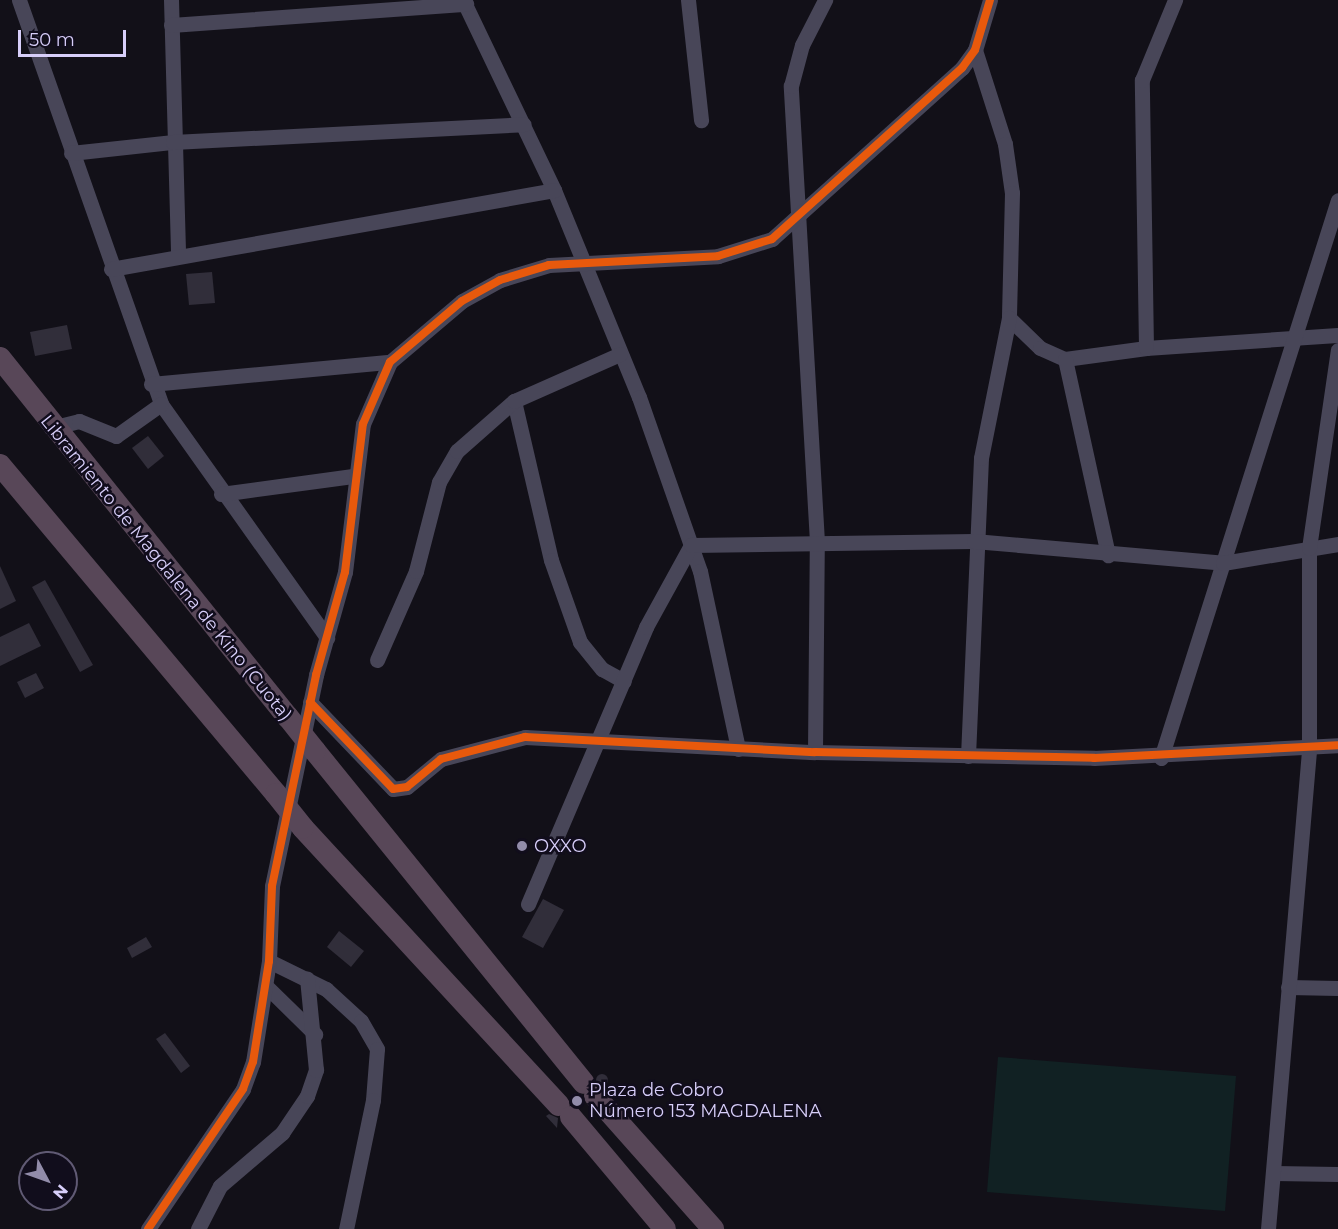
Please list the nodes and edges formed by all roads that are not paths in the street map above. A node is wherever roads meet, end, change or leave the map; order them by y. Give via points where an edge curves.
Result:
1 (19, 0) edge
2 (171, 0) edge
3 (688, 0) edge
4 (825, 0) edge
5 (990, 0) edge
6 (1174, 0) edge
7 (464, 2) edge
8 (171, 25) junction
9 (975, 50) junction
10 (701, 120) dead end
11 (524, 124) junction
12 (173, 142) junction
13 (71, 153) junction
14 (554, 190) junction
15 (1338, 200) edge
16 (798, 221) junction
17 (178, 255) junction
18 (581, 262) junction
19 (111, 269) junction
20 (1009, 318) junction
21 (1338, 335) edge
22 (1298, 337) junction
23 (1146, 348) junction
24 (1338, 350) edge
25 (620, 354) junction
26 (0, 358) edge
27 (1065, 359) junction
28 (390, 362) junction
29 (151, 384) junction
30 (514, 401) junction
31 (161, 404) junction
32 (51, 428) junction
33 (0, 465) edge
34 (353, 476) junction
35 (221, 494) junction
36 (974, 541) junction
37 (817, 542) junction
38 (1338, 544) edge
39 (690, 545) junction
40 (1309, 548) junction
41 (1108, 555) junction
42 (1223, 563) junction
43 (327, 638) junction
44 (377, 660) dead end
45 (624, 681) junction
46 (310, 702) junction
47 (602, 743) junction
48 (1338, 745) edge
49 (1309, 748) junction
50 (738, 749) junction
51 (815, 752) junction
52 (968, 756) junction
53 (1161, 758) junction
54 (528, 904) dead end
55 (269, 961) junction
56 (307, 978) junction
57 (266, 986) junction
58 (1288, 987) junction
59 (1338, 988) edge
60 (315, 1034) junction
61 (1274, 1173) junction
62 (1338, 1174) edge
63 (148, 1229) edge
64 (198, 1229) edge
65 (346, 1229) edge
66 (665, 1229) edge
67 (713, 1229) edge
68 (1268, 1229) edge

1 - 13 street
2 - 8 street
3 - 10 street
4 - 16 street via 802,45 791,86
5 - 9 street
6 - 23 street via 1142,80
7 - 8 street
7 - 11 street
8 - 12 street
9 - 16 street via 928,104
9 - 20 street via 1005,144 1012,192
11 - 12 street
11 - 14 street
12 - 13 street
12 - 17 street
13 - 19 street
14 - 17 street
14 - 18 street
15 - 22 street
16 - 18 street via 772,239 718,256
16 - 37 street
17 - 19 street
18 - 25 street
18 - 28 street via 500,280 462,301
19 - 29 street
20 - 27 street via 1040,348
20 - 36 street via 981,458
21 - 22 street
22 - 23 street
22 - 42 street
23 - 27 street
24 - 40 street
25 - 30 street
25 - 39 street
26 - 32 highway, Libramiento de Magdalena de Kino (Cuota)
27 - 41 street
28 - 29 street
28 - 34 street via 363,424
29 - 31 street
30 - 44 street via 447,465 410,591
30 - 45 street via 551,560 580,642 602,669
31 - 32 street via 116,436 79,421
31 - 35 street
32 - 67 highway, Libramiento de Magdalena de Kino (Cuota), bridge via 590,1090
33 - 66 highway, bridge via 303,828 565,1111
34 - 35 street
34 - 43 street via 345,572
35 - 43 street
36 - 37 street
36 - 41 street
36 - 52 street
37 - 39 street
37 - 51 street
38 - 40 street
39 - 45 street via 656,606
39 - 50 street
40 - 42 street
40 - 49 street
41 - 42 street
42 - 53 street
43 - 46 street
45 - 47 street
46 - 47 street via 393,789 407,787 441,759 473,755 508,739
46 - 55 street via 272,886
47 - 50 street
47 - 54 street
48 - 49 street
49 - 53 street
49 - 58 street
50 - 51 street
51 - 52 street
52 - 53 street
55 - 56 street
55 - 57 street
56 - 60 street
56 - 65 street via 361,1021 377,1049 373,1100
57 - 60 street
57 - 63 street via 243,1089
58 - 59 street
58 - 61 street
60 - 64 street via 316,1070 296,1117 220,1186
61 - 62 street
61 - 68 street

